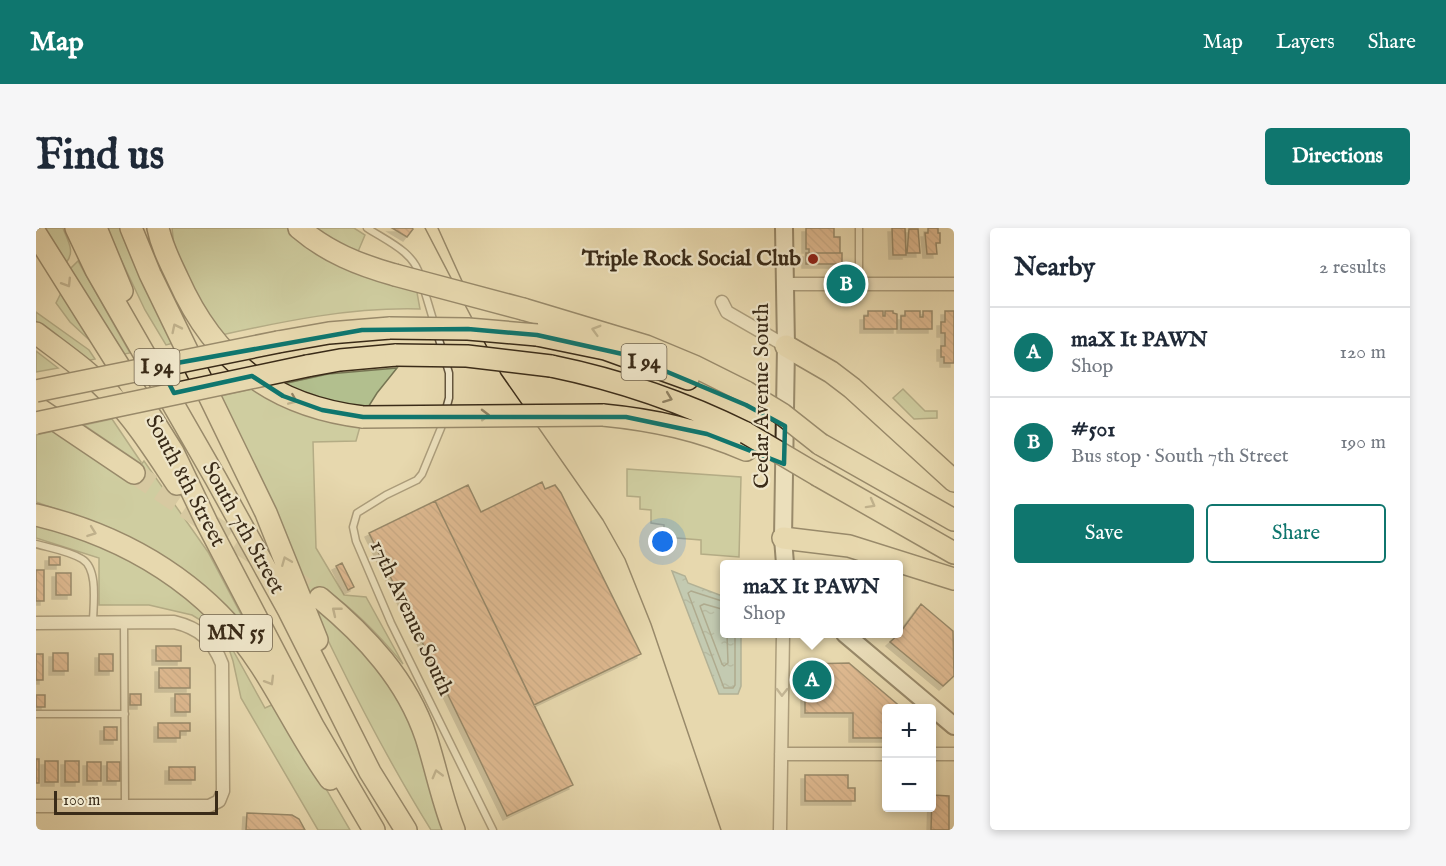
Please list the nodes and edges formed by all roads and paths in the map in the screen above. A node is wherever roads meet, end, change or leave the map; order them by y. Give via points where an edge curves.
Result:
1 (76, 228) edge
2 (96, 228) edge
3 (131, 228) edge
4 (158, 228) edge
5 (168, 228) edge
6 (299, 228) edge
7 (367, 228) edge
8 (784, 228) edge
9 (859, 228) edge
10 (36, 234) edge
11 (172, 267) junction
12 (785, 284) junction
13 (859, 284) junction
14 (954, 284) edge
15 (722, 302) dead end
16 (36, 333) edge
17 (786, 346) junction
18 (36, 391) edge
19 (746, 399) junction
20 (36, 407) edge
21 (36, 423) edge
22 (746, 442) junction
23 (134, 473) tunnel mouth
24 (216, 479) junction
25 (954, 481) edge
26 (36, 515) edge
27 (954, 520) edge
28 (783, 538) junction
29 (36, 544) edge
30 (954, 553) edge
31 (785, 560) edge
32 (894, 560) edge
33 (903, 563) edge
34 (230, 565) junction
35 (954, 579) edge
36 (320, 598) tunnel mouth
37 (124, 622) junction
38 (36, 623) edge
39 (93, 623) junction
40 (783, 638) edge
41 (851, 638) edge
42 (36, 714) edge
43 (125, 714) junction
44 (954, 726) edge
45 (781, 754) junction
46 (882, 754) edge
47 (936, 754) edge
48 (954, 754) edge
49 (370, 771) junction
50 (36, 806) edge
51 (125, 806) junction
52 (366, 830) edge
53 (374, 830) edge
54 (406, 830) edge
55 (454, 830) edge
56 (493, 830) edge
57 (780, 830) edge

1 - 24 highway, South 7th Street
2 - 24 highway via 127,302
49 -> 3 highway via 266,513
4 - 11 highway
5 - 11 highway
19 -> 6 highway, bridge via 694,366 646,346 345,258
7 - 56 lane, 17th Avenue South via 408,255 418,267 449,373 449,398 422,474 357,513 354,534 391,623
8 - 12 main road, Cedar Avenue South
9 - 13 lane
10 -> 34 highway, South 8th Street via 173,452
11 -> 22 highway, bridge via 197,316 245,371 270,389 322,410 363,417 603,415
12 - 13 street
12 - 17 main road, Cedar Avenue South
13 - 14 street
15 - 17 street via 727,312
16 - 34 highway via 96,380 129,415
17 - 25 highway via 852,388
17 - 28 main road, Cedar Avenue South
18 - 19 highway, I 94, bridge via 278,342 390,328 468,329 590,345
19 - 27 highway, I 94, bridge
20 - 23 highway
21 -> 22 highway, I 94, bridge via 340,360 396,355 467,356 551,366 648,391 704,413
22 -> 30 highway, I 94, bridge via 819,476
24 - 49 highway, South 7th Street
26 -> 52 highway, MN 55 via 129,548 171,573 214,608 261,666 313,755
28 - 31 main road, Cedar Avenue South
28 - 32 highway via 849,546
29 - 39 lane via 83,559 89,567 94,583
33 - 35 highway
34 - 53 highway, South 8th Street via 313,726
55 -> 36 highway via 423,729 408,697 373,647
37 - 39 street
37 - 43 lane
37 - 51 street via 188,625 209,639 218,652 222,664 223,791 219,801 209,806
38 - 39 street
40 -> 45 street
41 - 44 main road
42 - 43 lane
43 - 51 lane
45 - 46 street
45 - 57 street
47 - 48 street
49 - 54 highway, South 7th Street
50 - 51 street

